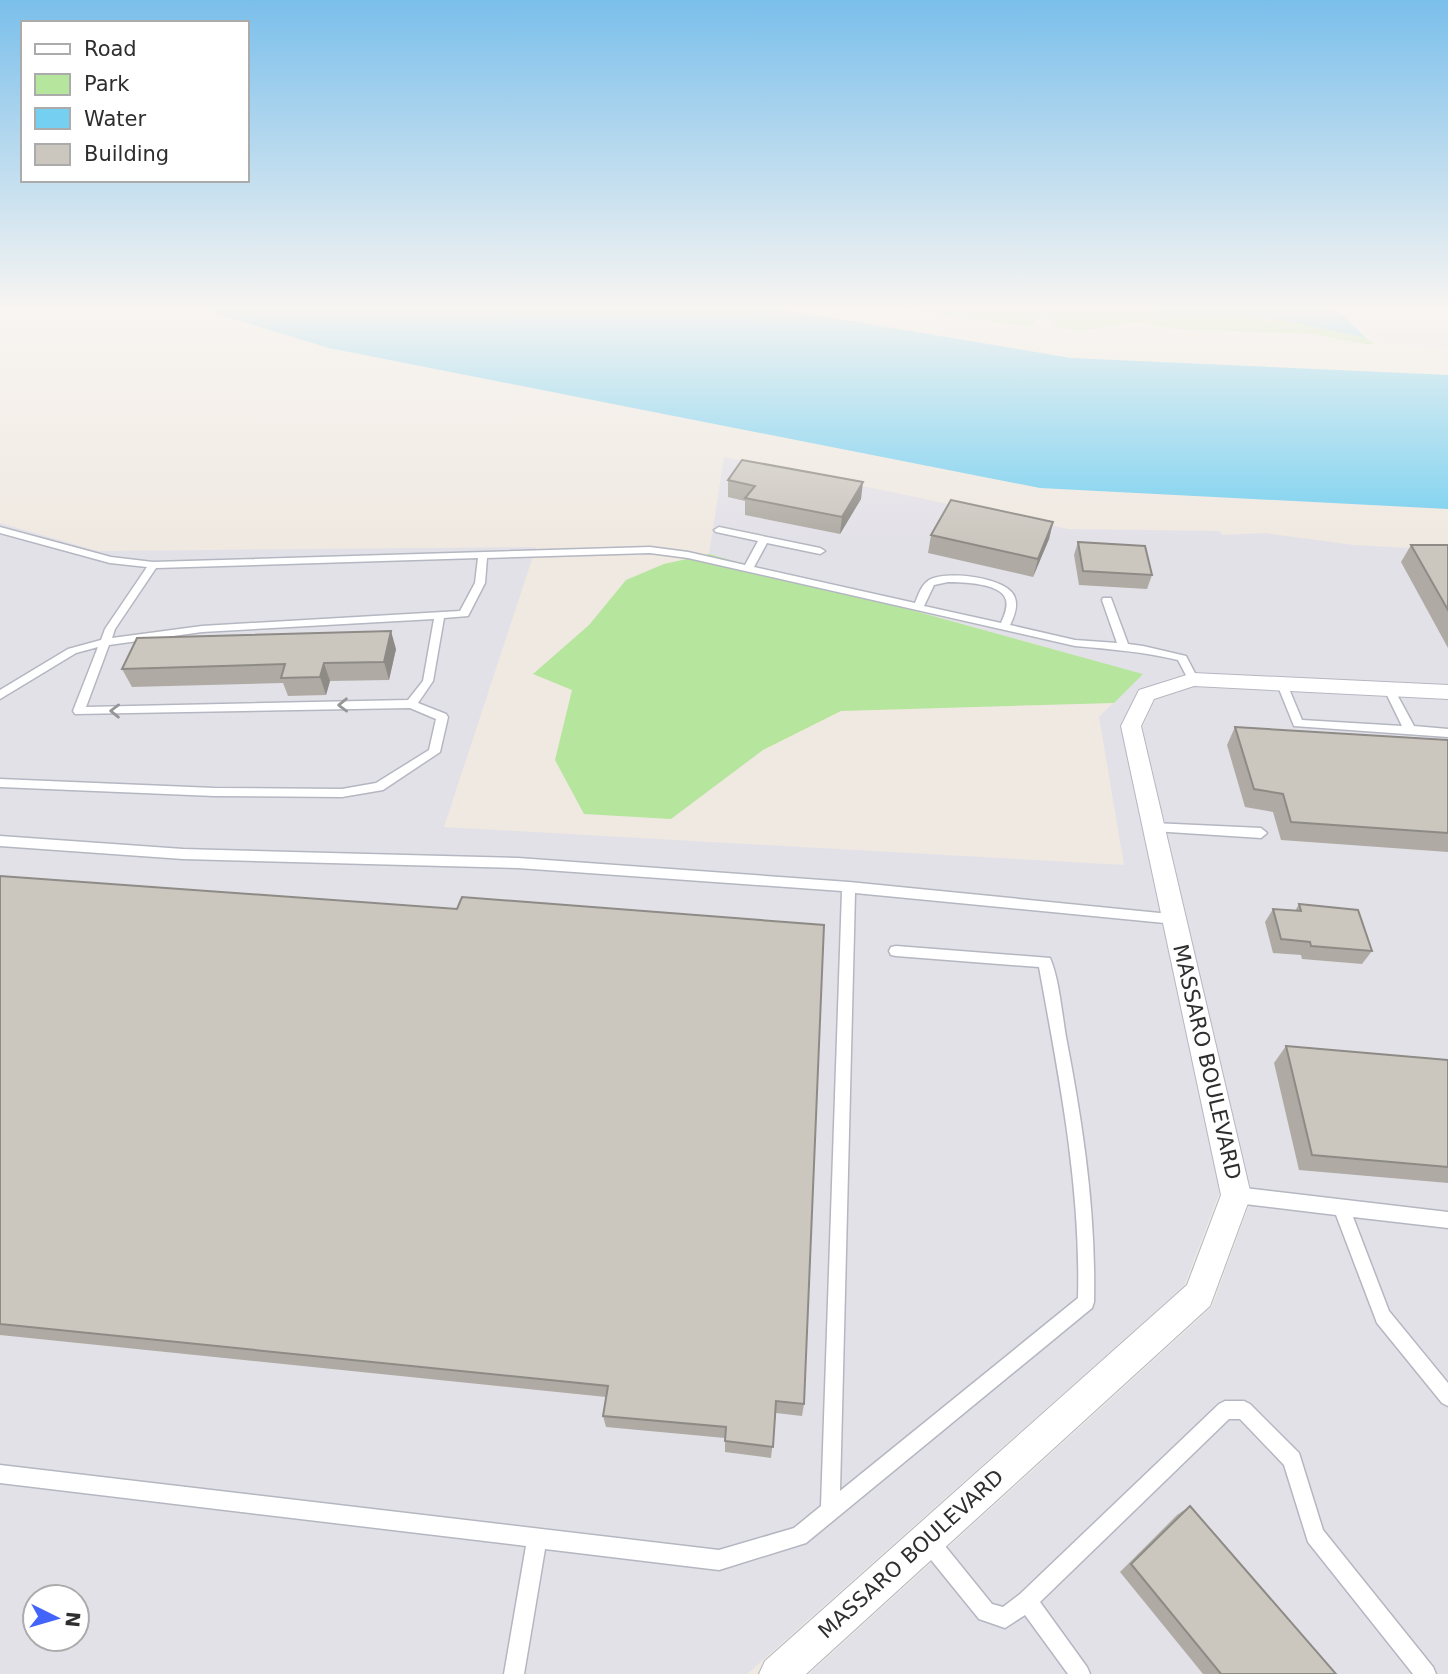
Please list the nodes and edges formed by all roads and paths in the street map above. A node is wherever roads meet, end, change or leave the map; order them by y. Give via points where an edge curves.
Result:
1 (0, 530) edge
2 (719, 530) dead end
3 (764, 539) junction
4 (820, 551) dead end
5 (483, 555) junction
6 (153, 565) junction
7 (748, 569) junction
8 (1107, 600) dead end
9 (918, 607) junction
10 (439, 617) junction
11 (1004, 627) junction
12 (105, 642) junction
13 (1124, 649) junction
14 (1193, 679) junction
15 (1282, 684) junction
16 (1389, 689) junction
17 (1448, 692) edge
18 (0, 695) edge
19 (411, 704) junction
20 (1410, 730) junction
21 (1448, 733) edge
22 (0, 783) edge
23 (1153, 827) junction
24 (1261, 833) dead end
25 (0, 841) edge
26 (849, 887) junction
27 (1175, 919) junction
28 (897, 951) dead end
29 (1236, 1195) junction
30 (1342, 1208) junction
31 (1448, 1220) edge
32 (1448, 1397) edge
33 (0, 1474) edge
34 (830, 1511) junction
35 (537, 1538) junction
36 (927, 1540) junction
37 (1027, 1601) junction
38 (514, 1674) edge
39 (778, 1674) edge
40 (1080, 1674) edge
41 (1426, 1674) edge

1 - 6 lane via 117,561
2 - 3 lane
3 - 4 lane
3 - 7 lane
5 - 6 lane
5 - 7 lane via 650,550
5 - 10 lane via 480,583 464,614
6 - 12 lane
7 - 9 lane
8 - 13 lane
9 - 11 lane
9 - 11 lane via 935,580 991,584 1010,596
10 - 12 lane via 202,629
10 - 19 lane via 428,681
11 - 13 lane
12 - 18 lane via 72,651
19 -> 12 lane via 79,711
13 - 14 lane via 1182,658
14 - 15 street, MASSARO BOULEVARD
14 - 23 street, MASSARO BOULEVARD via 1146,695 1131,726
15 - 16 street, MASSARO BOULEVARD
15 - 20 lane via 1298,723
16 - 17 street, MASSARO BOULEVARD
16 - 20 lane
19 - 22 lane via 442,717 434,752 379,787 342,793 227,792
20 - 21 lane
23 - 24 lane
23 - 27 street, MASSARO BOULEVARD
25 - 26 lane via 183,854 517,863
26 - 27 lane
26 - 34 lane
27 - 29 street, MASSARO BOULEVARD
28 - 34 lane via 1045,962 1089,1253 1086,1302
29 - 30 lane
29 - 36 street, MASSARO BOULEVARD via 1199,1295
30 - 31 lane
30 - 32 lane via 1383,1317
33 - 35 lane
34 - 35 lane via 799,1536 719,1560
35 - 38 lane
36 - 37 lane via 986,1612 1005,1618
36 - 39 street, MASSARO BOULEVARD
37 - 40 lane
37 - 41 lane via 1225,1410 1244,1410 1292,1460 1315,1535

